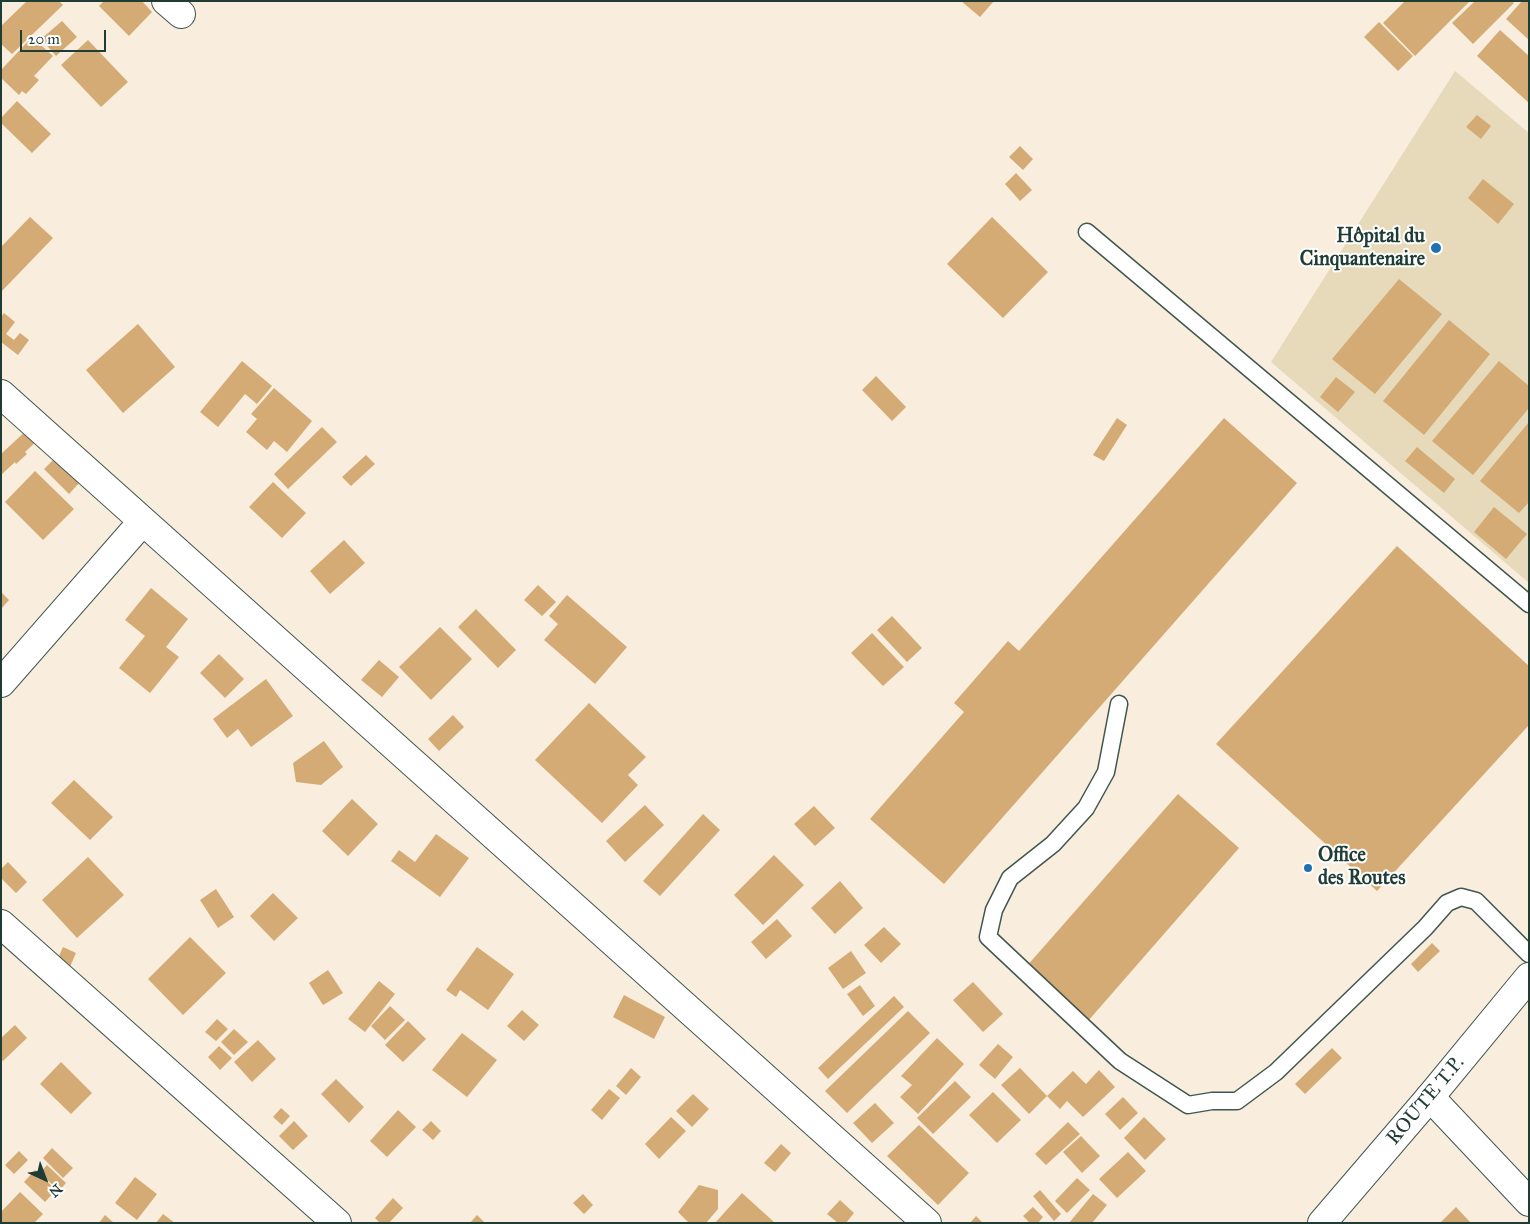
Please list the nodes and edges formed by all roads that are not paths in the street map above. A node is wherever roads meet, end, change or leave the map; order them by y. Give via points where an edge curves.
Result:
1 (1088, 232) dead end
2 (1, 394) edge
3 (143, 521) junction
4 (1529, 604) edge
5 (1, 683) edge
6 (1119, 704) dead end
7 (1, 924) edge
8 (1529, 954) edge
9 (1529, 977) edge
10 (1430, 1098) junction
11 (1529, 1202) edge
12 (337, 1223) edge
13 (927, 1223) edge
14 (1322, 1223) edge

1 - 4 lane
2 - 3 street
3 - 5 street
3 - 13 street
6 - 8 lane via 1106,772 1086,808 1053,844 1010,878 994,910 988,937 1120,1061 1160,1088 1188,1105 1237,1101 1276,1072 1447,904 1461,898 1476,901
7 - 12 street
9 - 10 street, ROUTE T.P.
10 - 11 street
10 - 14 street, ROUTE T.P.

